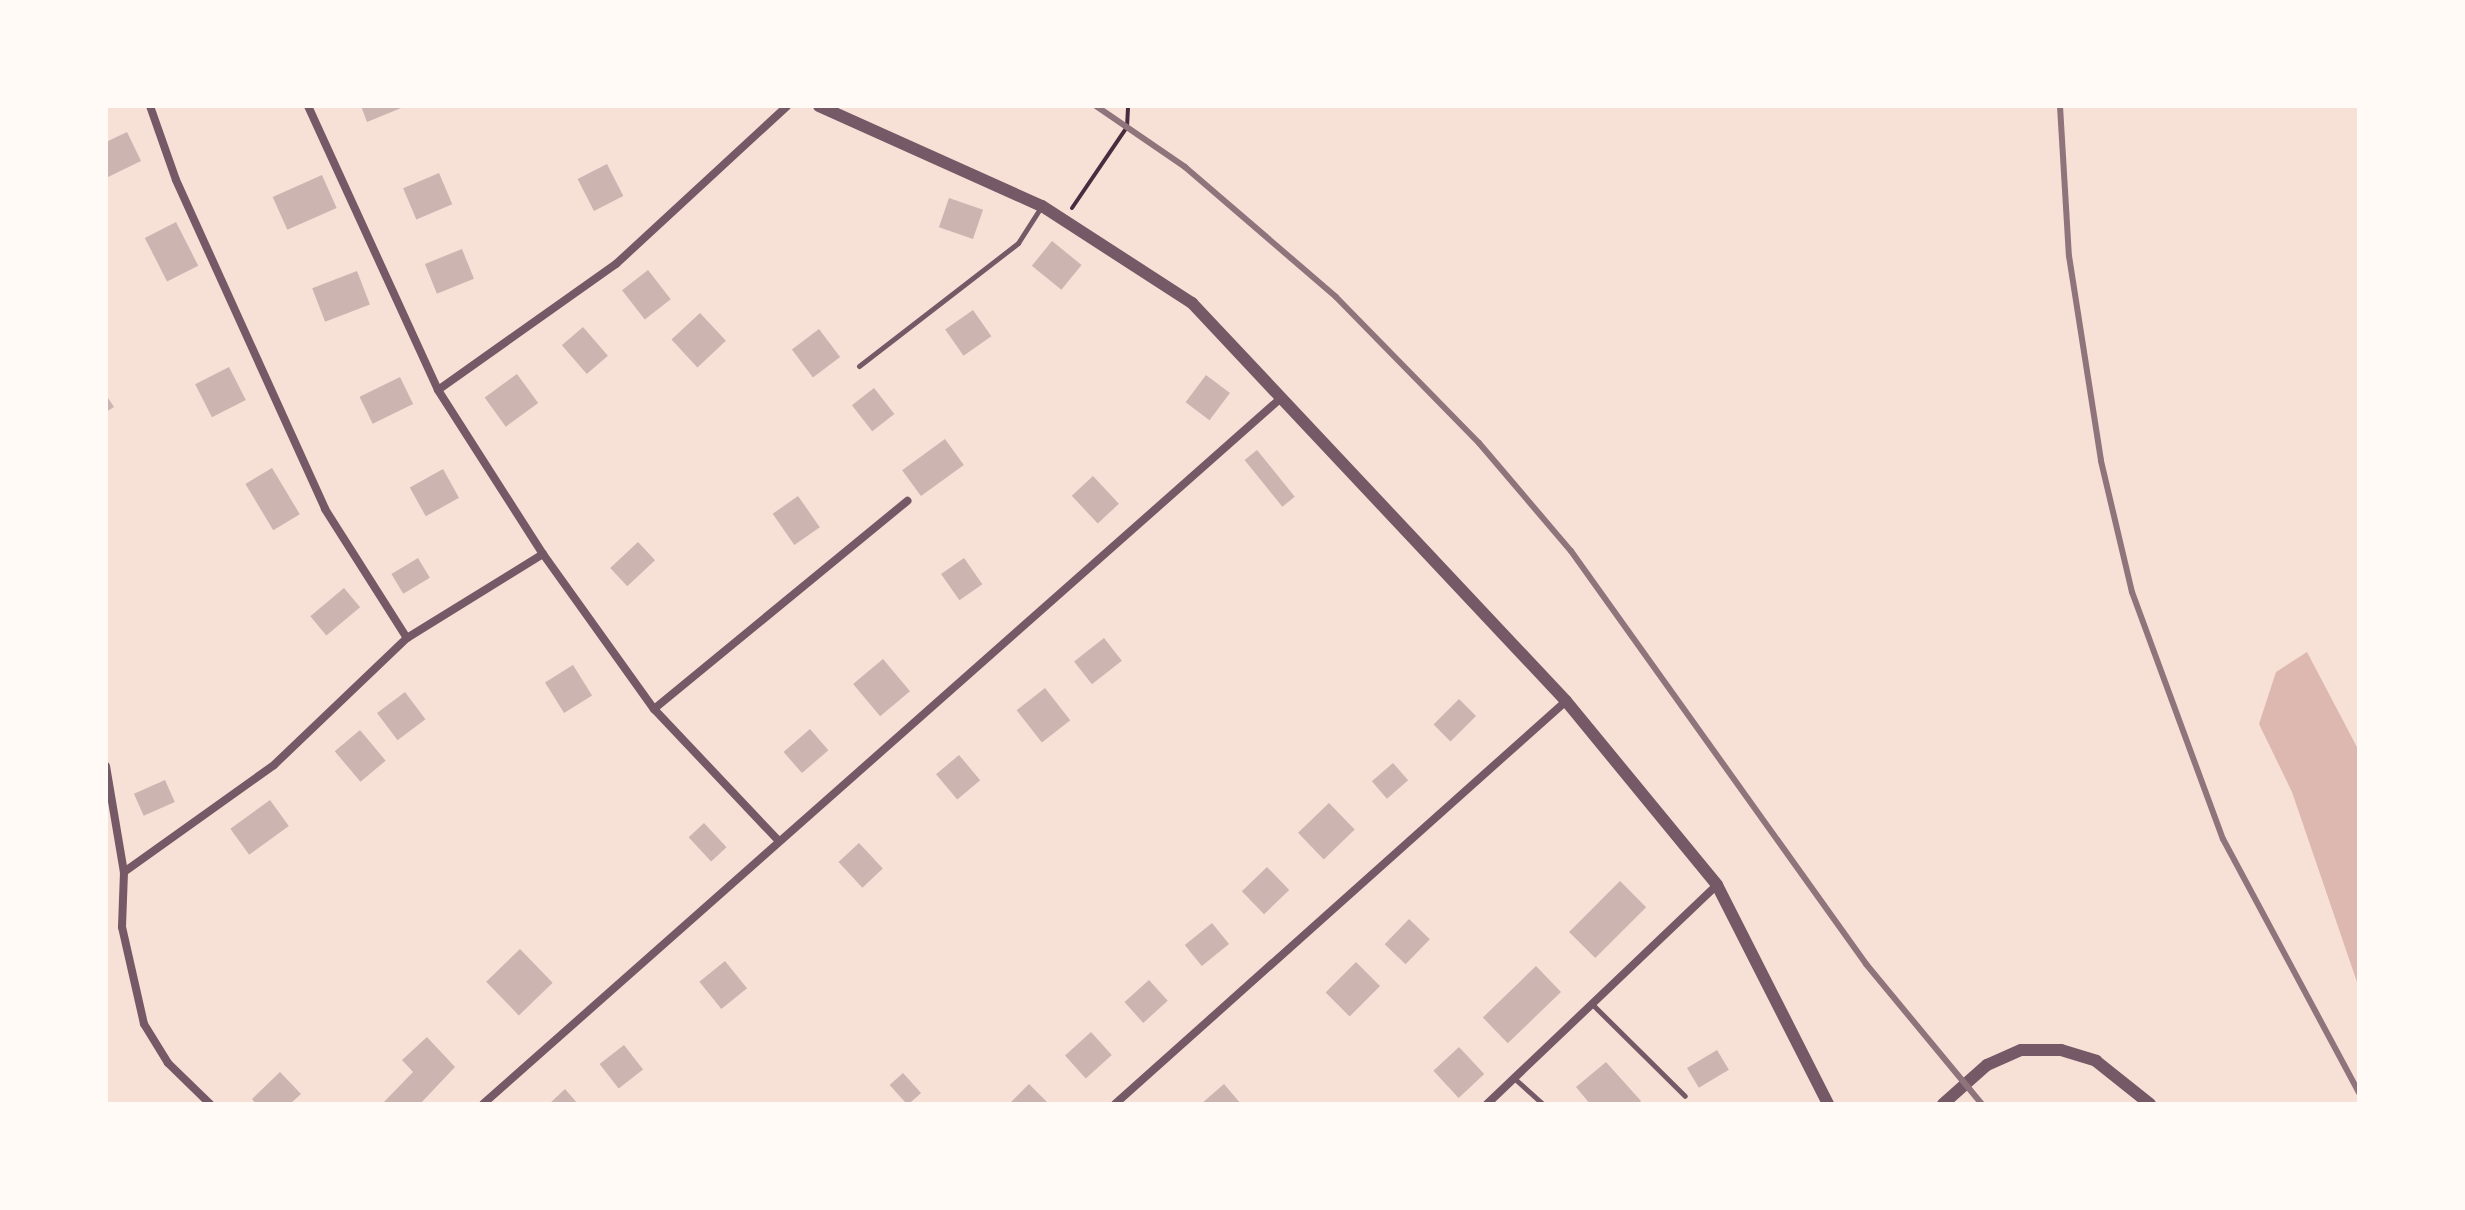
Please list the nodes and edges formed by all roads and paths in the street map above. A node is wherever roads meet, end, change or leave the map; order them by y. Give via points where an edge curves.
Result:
1 (150, 106) edge
2 (308, 106) edge
3 (787, 106) edge
4 (819, 106) edge
5 (1128, 106) edge
6 (1042, 206) junction
7 (1064, 220) junction
8 (859, 366) dead end
9 (438, 390) junction
10 (1285, 395) junction
11 (907, 501) dead end
12 (543, 554) junction
13 (407, 638) junction
14 (1566, 701) junction
15 (654, 709) junction
16 (106, 766) edge
17 (778, 840) junction
18 (124, 872) junction
19 (1717, 885) junction
20 (1592, 1004) junction
21 (1514, 1078) junction
22 (1685, 1096) dead end
23 (210, 1104) edge
24 (483, 1104) edge
25 (1115, 1104) edge
26 (1487, 1104) edge
27 (1543, 1104) edge
28 (1828, 1104) edge
29 (1943, 1104) edge
30 (2150, 1104) edge

1 - 13 street via 176,180 325,509
2 - 9 street
3 - 9 street via 616,264
4 - 6 street
5 - 7 path via 1127,127
6 - 7 street
6 - 8 lane via 1018,243
7 - 10 street via 1192,303
9 - 12 street
10 - 14 street
10 - 17 street
11 - 15 street
12 - 13 street
12 - 15 street
13 - 18 street via 274,765
14 - 19 street
14 - 25 street
15 - 17 street
16 - 18 street
17 - 24 street
18 - 23 street via 122,927 144,1024 168,1063
19 - 20 street
19 - 28 street
20 - 21 street
20 - 22 lane
21 - 26 street
21 - 27 lane
29 - 30 street via 1987,1065 2021,1050 2096,1061

